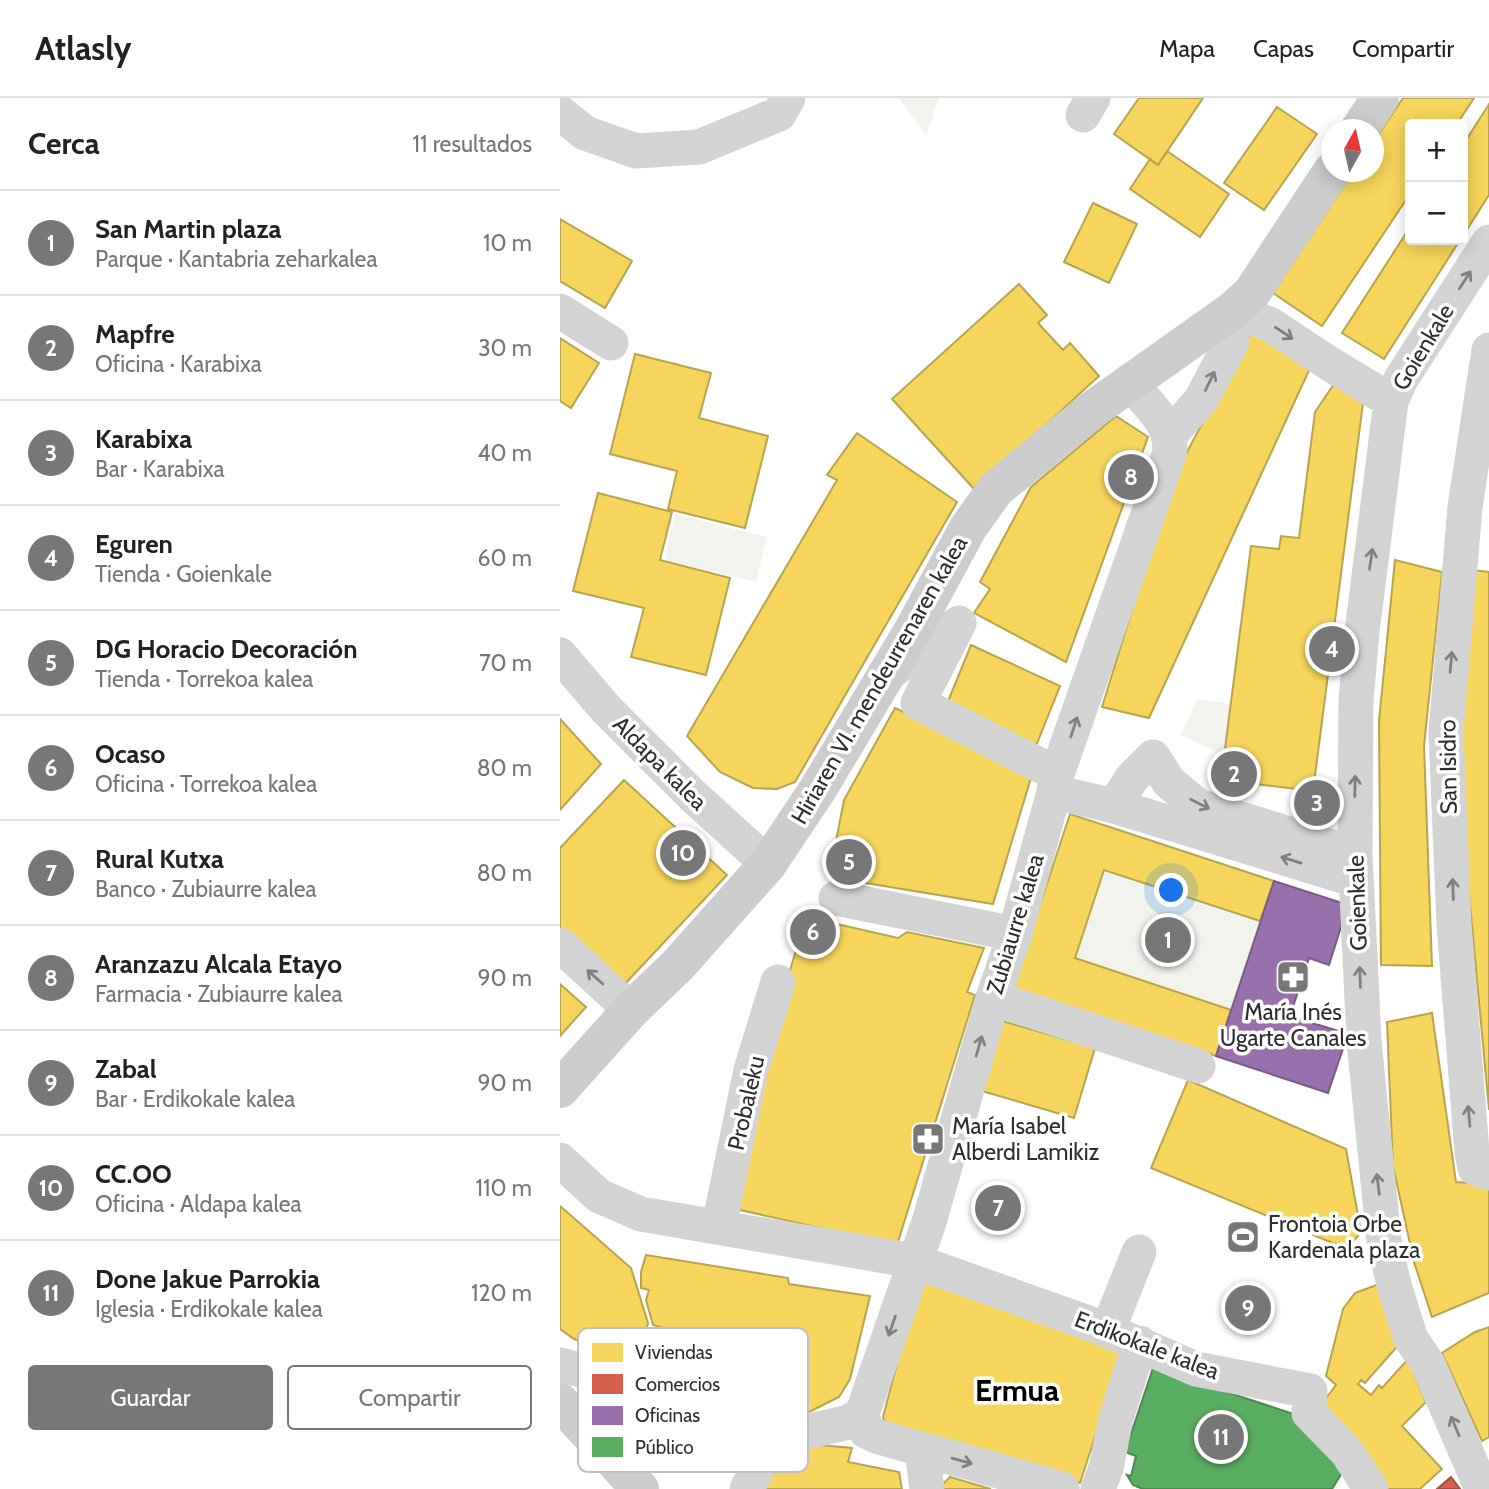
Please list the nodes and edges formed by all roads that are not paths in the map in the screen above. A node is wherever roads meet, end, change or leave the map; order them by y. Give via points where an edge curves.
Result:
1 (788, 98) edge
2 (1380, 98) edge
3 (560, 113) edge
4 (1366, 119) edge
5 (1325, 182) edge
6 (1489, 242) edge
7 (1233, 310) junction
8 (560, 312) edge
9 (611, 343) dead end
10 (1489, 352) edge
11 (1129, 382) junction
12 (1391, 401) junction
13 (1170, 435) junction
14 (560, 655) edge
15 (887, 675) junction
16 (1056, 783) junction
17 (1114, 806) junction
18 (768, 864) junction
19 (1356, 867) junction
20 (836, 898) dead end
21 (1015, 934) junction
22 (560, 945) edge
23 (778, 982) dead end
24 (993, 998) junction
25 (631, 1010) junction
26 (1198, 1066) dead end
27 (560, 1089) edge
28 (560, 1160) edge
29 (1489, 1173) edge
30 (719, 1226) junction
31 (1139, 1252) dead end
32 (914, 1261) junction
33 (1124, 1337) junction
34 (560, 1365) edge
35 (578, 1369) edge
36 (560, 1402) edge
37 (862, 1415) junction
38 (578, 1422) edge
39 (808, 1431) edge
40 (922, 1450) junction
41 (624, 1472) edge
42 (756, 1472) edge
43 (640, 1489) edge
44 (747, 1489) edge
45 (927, 1489) edge
46 (1062, 1489) edge
47 (1098, 1489) edge
48 (1371, 1489) edge
49 (1482, 1489) edge

1 - 3 street via 779,114 699,147 636,151 585,133
2 - 4 street
5 - 7 street via 1251,294
12 -> 6 street, Goienkale
7 - 11 street, Hiriaren VI. mendeurrenaren kalea
7 -> 12 street via 1271,325
13 -> 7 street via 1201,400 1232,341
8 - 9 street
29 -> 10 street, San Isidro via 1475,1168 1472,1152 1457,985 1446,761 1465,508
11 - 13 street
11 - 15 street, Hiriaren VI. mendeurrenaren kalea via 996,489 968,528
19 -> 12 street, Goienkale via 1357,686
16 -> 13 street, Zubiaurre kalea via 1169,455
14 - 18 street, Aldapa kalea via 625,729
15 - 16 street via 959,622 918,703
15 - 18 street, Hiriaren VI. mendeurrenaren kalea
16 - 17 street
16 - 21 street, Zubiaurre kalea
19 -> 17 street
17 -> 19 street via 1153,757 1169,782 1198,806
18 - 25 street, Hiriaren VI. mendeurrenaren kalea
49 -> 19 street, Goienkale via 1428,1364 1411,1339 1384,1241 1364,1041
20 - 21 street
21 - 24 street, Zubiaurre kalea
25 -> 22 street
23 - 30 street, Probaleku via 751,1070
24 - 26 street
32 -> 24 street, Zubiaurre kalea
25 - 27 street, Hiriaren VI. mendeurrenaren kalea
28 - 30 street via 599,1196 641,1214
30 - 32 street
31 - 33 street
32 - 33 street, Erdikokale kalea
32 -> 37 street, Zubiaurre kalea
33 - 47 street via 1116,1418
33 - 48 street, Erdikokale kalea via 1196,1369 1310,1391 1309,1413 1347,1452
34 - 35 street
36 - 38 street
37 - 39 street
37 - 40 street via 866,1431
40 - 45 street
40 -> 46 street
41 - 43 street
42 - 44 street

